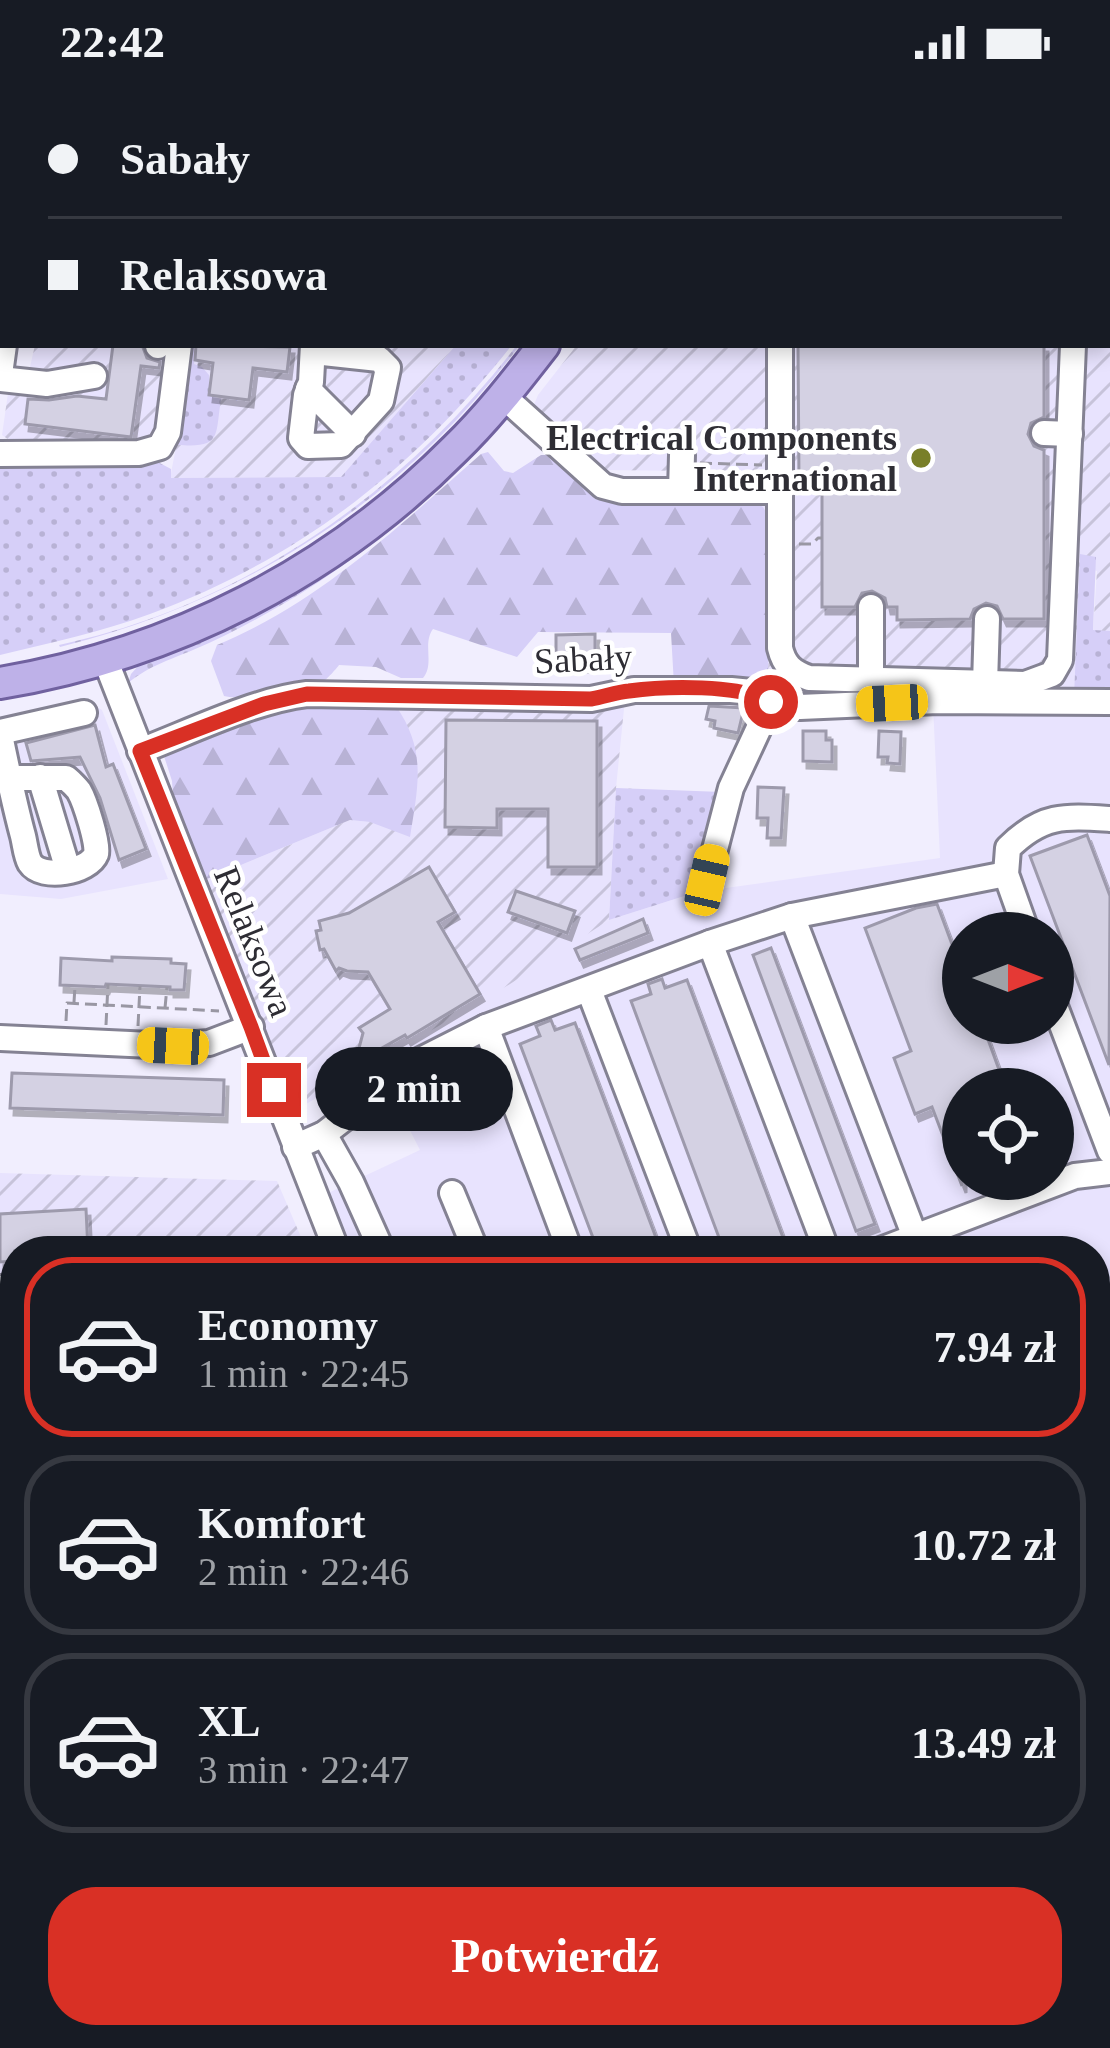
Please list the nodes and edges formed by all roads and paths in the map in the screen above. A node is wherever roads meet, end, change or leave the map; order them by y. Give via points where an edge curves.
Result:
1 (179, 348) edge
2 (542, 348) edge
3 (780, 348) edge
4 (1073, 348) edge
5 (313, 349) edge
6 (0, 376) edge
7 (94, 376) dead end
8 (308, 388) junction
9 (503, 396) junction
10 (1044, 433) dead end
11 (353, 434) junction
12 (1070, 434) junction
13 (0, 454) edge
14 (779, 465) junction
15 (684, 469) junction
16 (779, 491) junction
17 (872, 607) dead end
18 (987, 619) dead end
19 (104, 658) junction
20 (871, 681) junction
21 (0, 682) edge
22 (985, 684) junction
23 (771, 702) junction
24 (1110, 702) edge
25 (84, 713) dead end
26 (0, 734) edge
27 (140, 751) junction
28 (40, 777) junction
29 (9, 778) junction
30 (1110, 819) edge
31 (68, 870) junction
32 (1006, 874) junction
33 (707, 880) dead end
34 (1020, 912) edge
35 (792, 916) junction
36 (710, 944) junction
37 (107, 984) dead end
38 (75, 986) dead end
39 (140, 986) dead end
40 (166, 987) dead end
41 (590, 990) junction
42 (74, 1004) junction
43 (107, 1005) junction
44 (139, 1007) junction
45 (165, 1008) junction
46 (226, 1012) dead end
47 (251, 1027) junction
48 (486, 1027) junction
49 (0, 1038) edge
50 (65, 1041) junction
51 (105, 1043) junction
52 (1069, 1044) edge
53 (137, 1045) junction
54 (324, 1134) junction
55 (296, 1147) junction
56 (1110, 1151) edge
57 (1110, 1172) edge
58 (452, 1193) dead end
59 (331, 1236) edge
60 (375, 1236) edge
61 (470, 1236) edge
62 (564, 1236) edge
63 (683, 1236) edge
64 (821, 1236) edge
65 (915, 1236) edge
66 (918, 1236) edge

1 - 13 street via 160,447
2 - 9 main road
3 - 14 street
4 - 12 street
5 - 8 street
5 - 11 street via 386,364 384,396
6 - 7 street via 47,384
8 - 11 street
8 - 11 street via 303,443 341,446
9 - 15 street via 603,486 622,490
9 - 19 main road via 418,484 320,560 201,624
10 - 12 street
12 - 22 street via 1060,660 1040,680
14 - 15 path
14 - 16 street
15 - 16 street
16 - 20 street via 783,660 809,678
17 - 20 street
18 - 22 street
19 - 21 main road
19 - 27 street, Relaksowa
20 - 22 street
23 - 24 street, Sabały
23 - 27 street, Sabały via 731,690 634,690 591,699 307,694
23 - 33 street via 731,788
25 - 26 street
26 - 29 street
27 - 47 street, Relaksowa
28 - 29 street
28 - 31 street
28 - 31 street via 67,778 79,790 98,847 85,866
29 - 31 street via 29,862 38,871
30 - 32 street via 1051,818 1008,848
32 - 34 street
32 - 35 street
35 - 36 street
35 - 65 street
36 - 41 street
36 - 64 street
37 - 43 path
38 - 42 path
39 - 44 path
40 - 45 path
41 - 48 street
41 - 63 street
42 - 43 path
42 - 50 path via 67,1003
43 - 44 path
43 - 51 path
44 - 45 path
44 - 53 path
45 - 46 path
47 - 53 street via 193,1045
47 - 55 street, Relaksowa
48 - 54 street via 417,1062
48 - 62 street
49 - 50 street
50 - 51 street
51 - 53 street
52 - 56 street
54 - 55 street
54 - 60 street
55 - 59 street, Relaksowa
57 - 66 street via 1075,1176
58 - 61 street

